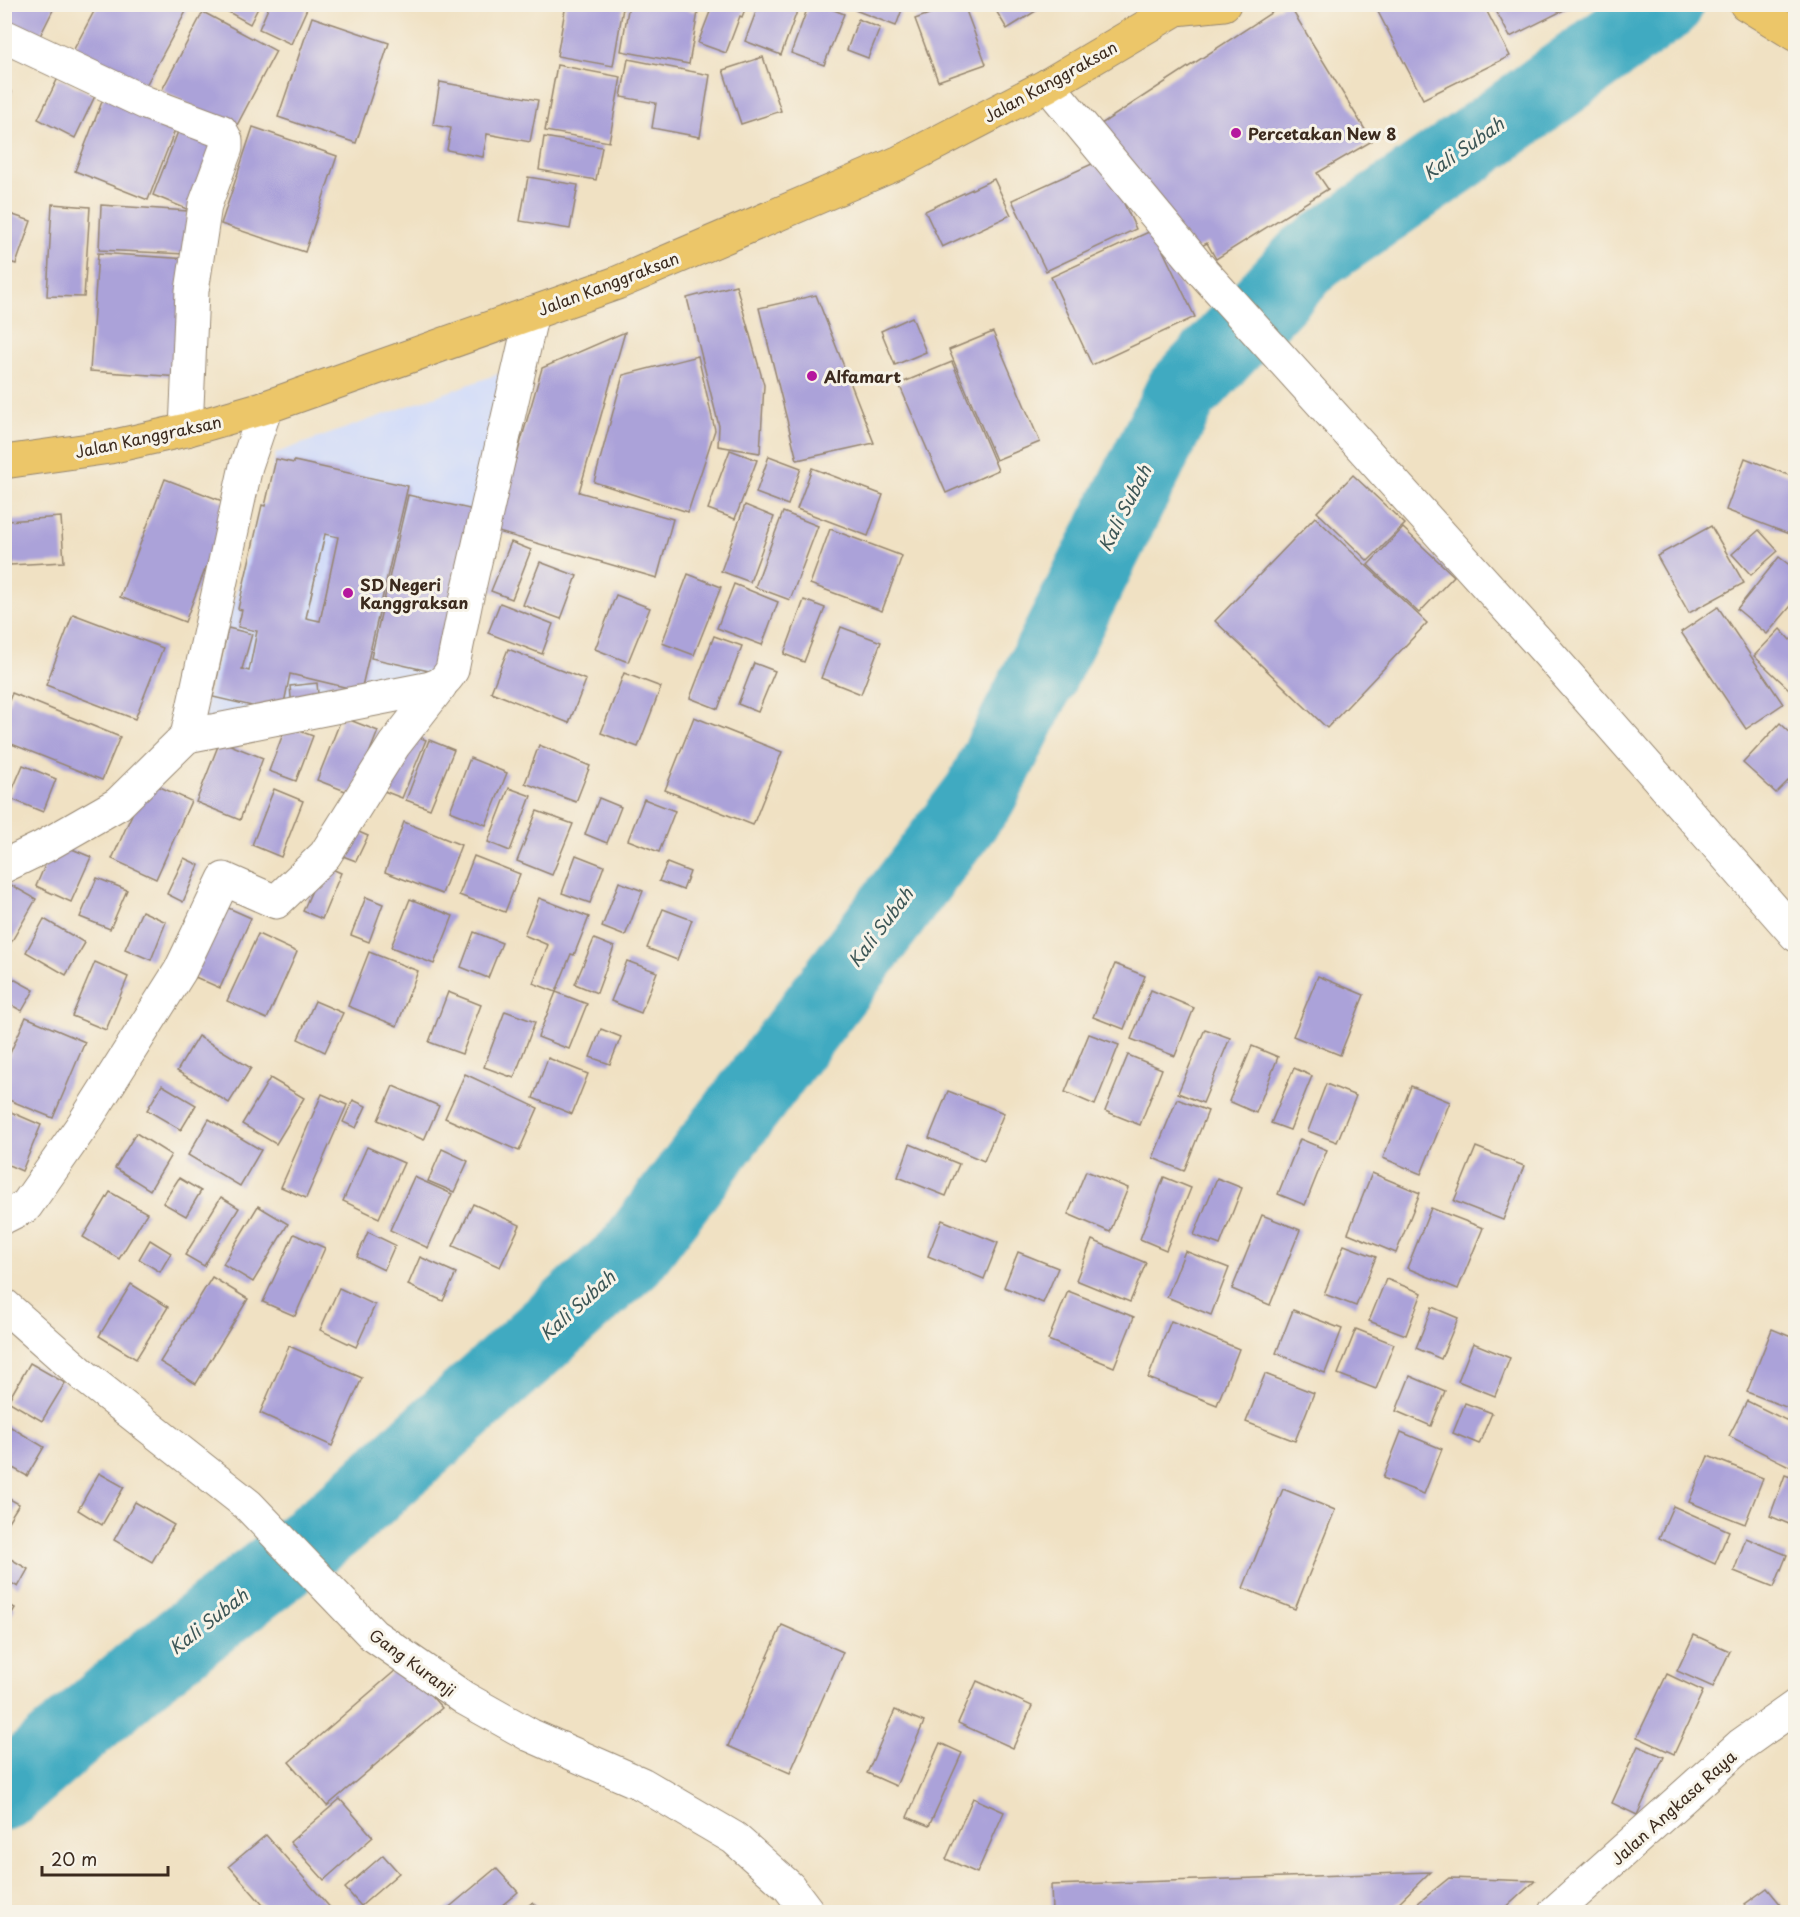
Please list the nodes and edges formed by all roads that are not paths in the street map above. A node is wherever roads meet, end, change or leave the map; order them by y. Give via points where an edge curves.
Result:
1 (1224, 4) edge
2 (1746, 4) edge
3 (1178, 7) edge
4 (1796, 35) edge
5 (4, 36) edge
6 (1048, 85) junction
7 (532, 313) junction
8 (266, 406) junction
9 (186, 430) junction
10 (4, 462) edge
11 (440, 686) junction
12 (187, 736) junction
13 (4, 866) edge
14 (1796, 935) edge
15 (4, 1216) edge
16 (4, 1305) edge
17 (1796, 1706) edge
18 (801, 1910) edge
19 (1555, 1912) edge

1 - 3 highway, Jalan Kanggraksan
2 - 4 highway
3 - 6 highway, Jalan Kanggraksan
5 - 9 street via 146,103 221,131 226,140 206,205 192,291
6 - 7 highway, Jalan Kanggraksan via 900,162 617,283
6 - 14 street via 1204,273 1548,653
7 - 8 highway, Jalan Kanggraksan
7 - 11 street via 452,670
8 - 9 highway, Jalan Kanggraksan
8 - 12 street via 246,466
9 - 10 highway, Jalan Kanggraksan via 111,447
11 - 12 street
11 - 15 street via 394,745 325,855 276,903 224,879 180,971 82,1126 26,1206
12 - 13 street via 118,804
16 - 18 street, Gang Kuranji via 83,1375 248,1505 372,1635 473,1703 530,1734 642,1784 734,1838 789,1887
17 - 19 street, Jalan Angkasa Raya via 1741,1745

